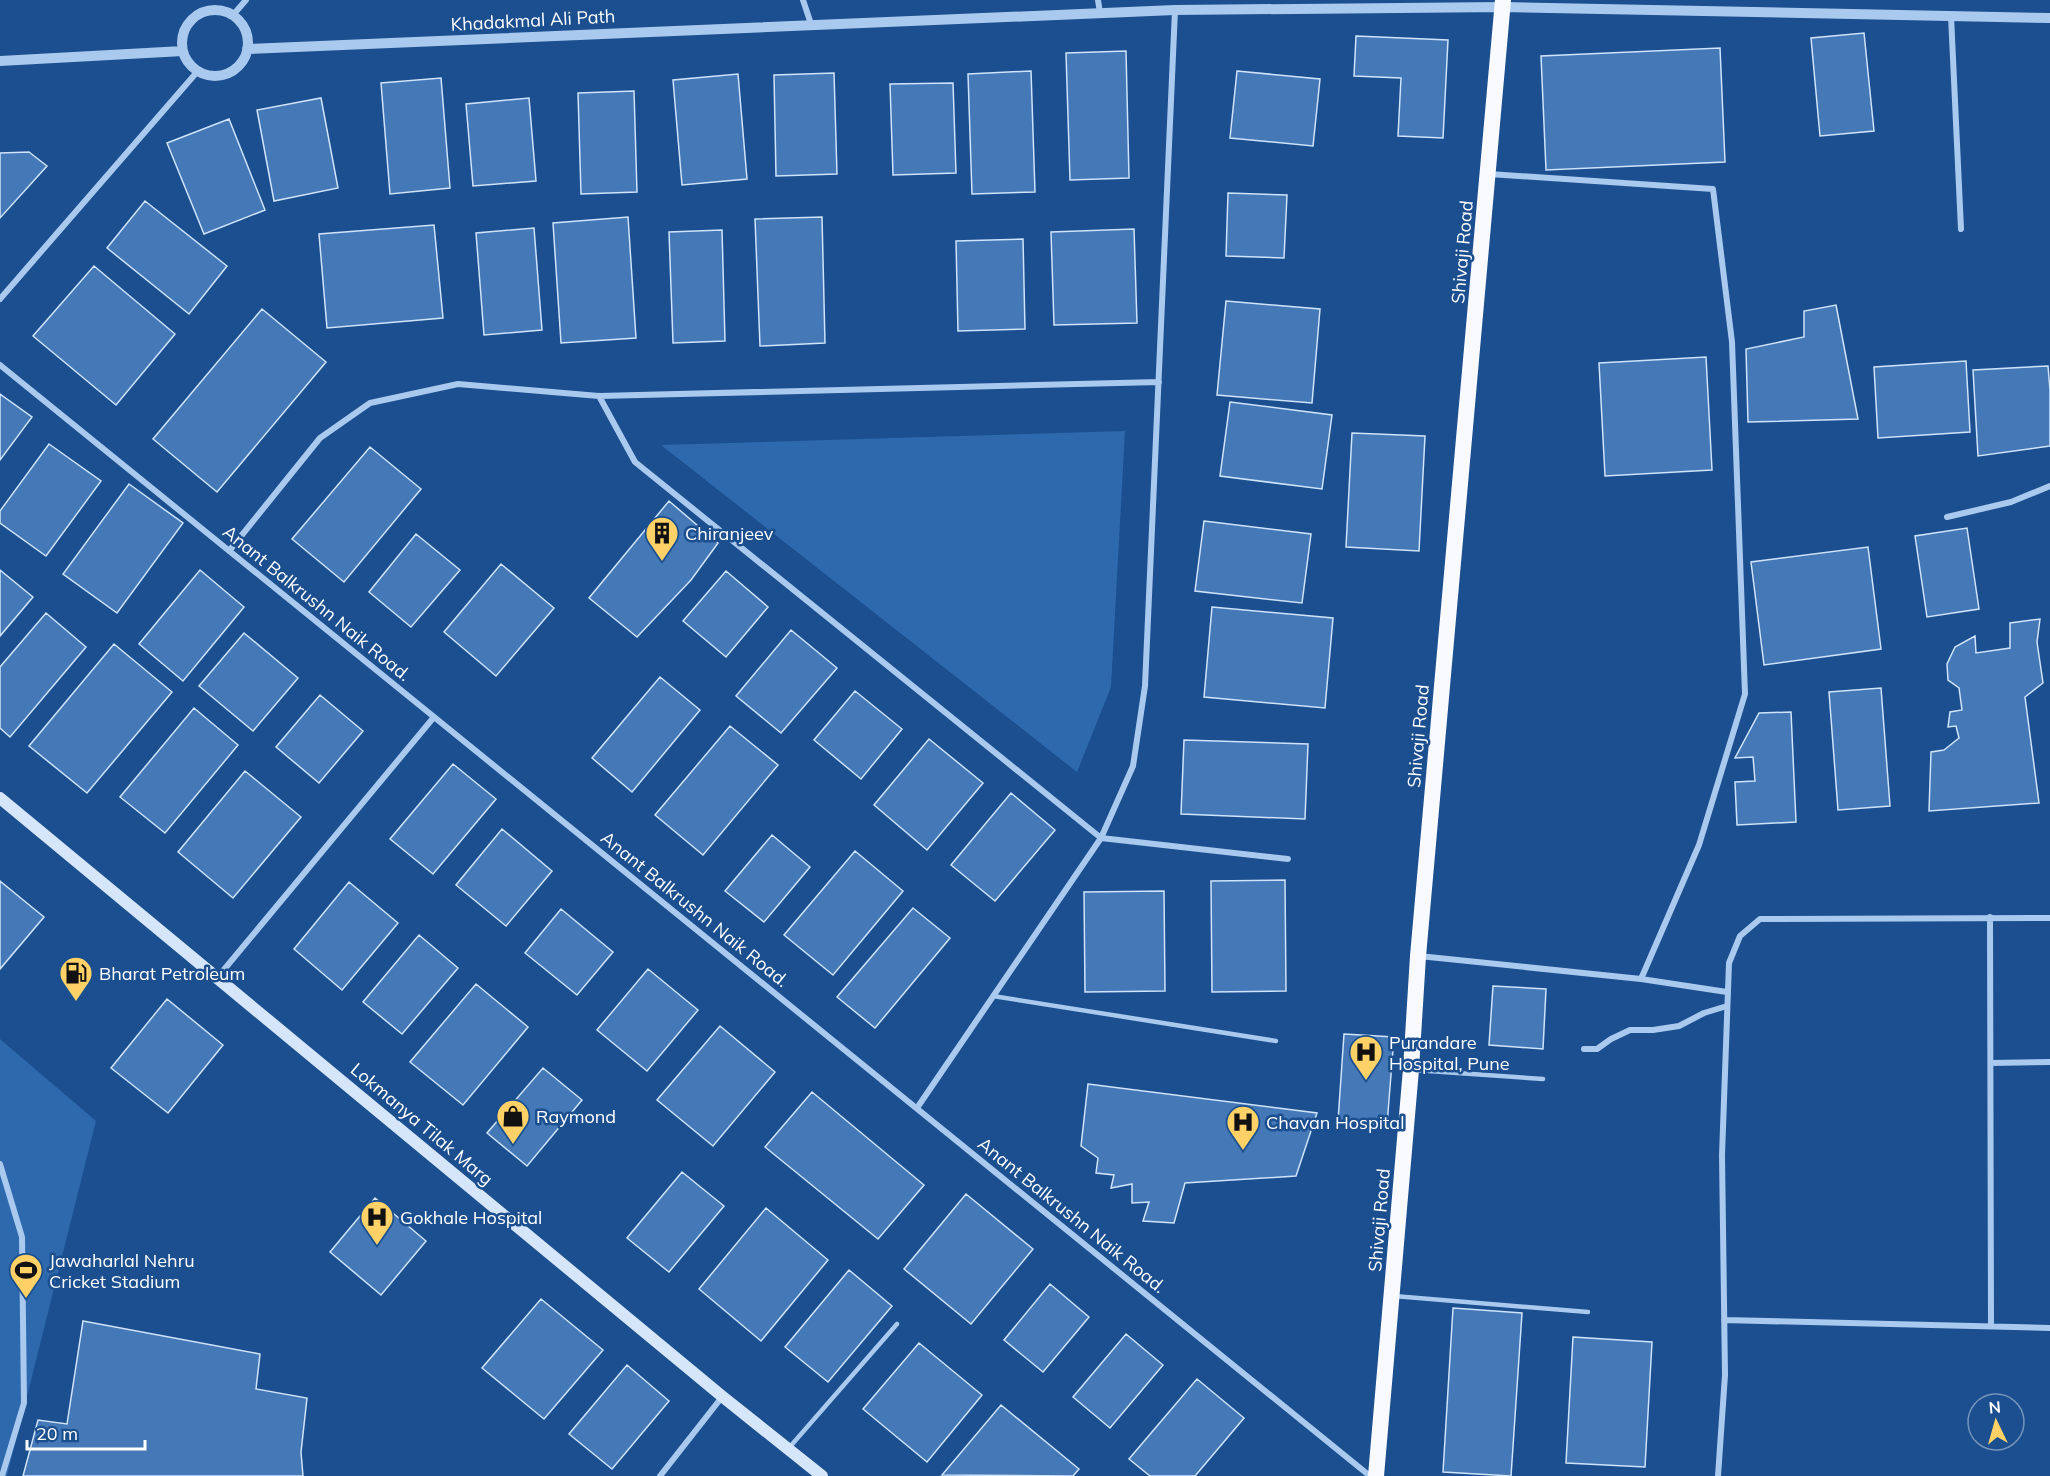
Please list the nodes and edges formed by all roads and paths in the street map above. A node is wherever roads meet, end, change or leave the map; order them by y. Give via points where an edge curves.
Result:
1 (246, 0) edge
2 (803, 0) edge
3 (1098, 0) edge
4 (1503, 4) edge
5 (1175, 10) junction
6 (1100, 13) junction
7 (233, 15) junction
8 (1951, 16) junction
9 (2050, 18) edge
10 (811, 24) junction
11 (248, 49) junction
12 (183, 51) junction
13 (0, 61) edge
14 (197, 72) junction
15 (1488, 174) junction
16 (1960, 229) dead end
17 (0, 298) edge
18 (0, 365) edge
19 (1159, 382) junction
20 (600, 396) junction
21 (2050, 486) edge
22 (1947, 517) dead end
23 (229, 551) junction
24 (434, 717) junction
25 (0, 798) edge
26 (1101, 838) junction
27 (1288, 859) dead end
28 (1990, 917) junction
29 (2050, 918) edge
30 (1418, 956) junction
31 (217, 978) junction
32 (1641, 979) junction
33 (1728, 992) junction
34 (993, 996) junction
35 (1728, 1006) junction
36 (1276, 1041) dead end
37 (1584, 1049) dead end
38 (2050, 1062) edge
39 (1991, 1063) junction
40 (1411, 1069) junction
41 (1543, 1079) dead end
42 (916, 1108) junction
43 (0, 1164) edge
44 (1392, 1295) junction
45 (1588, 1312) dead end
46 (1724, 1320) junction
47 (897, 1324) dead end
48 (1991, 1326) junction
49 (2050, 1328) edge
50 (723, 1396) junction
51 (788, 1449) junction
52 (2, 1476) edge
53 (660, 1476) edge
54 (822, 1476) edge
55 (1370, 1476) edge
56 (1376, 1476) edge
57 (1718, 1476) edge

1 - 7 street
2 - 10 street
3 - 6 street
4 - 5 street, Khadakmal Ali Path
4 - 8 street, Khadakmal Ali Path
4 - 15 highway, Shivaji Road
5 - 6 street, Khadakmal Ali Path
5 - 19 street
6 - 10 street, Khadakmal Ali Path
7 - 11 street via 248,36
7 - 12 street via 214,10 196,16 184,31
8 - 9 street, Khadakmal Ali Path
8 - 16 street
10 - 11 street, Khadakmal Ali Path
11 - 14 street via 239,66 222,76
12 - 13 street
12 - 14 street via 187,63
14 - 17 street
15 - 30 highway, Shivaji Road
15 - 32 street via 1713,189 1732,342 1745,694 1699,845
18 - 23 street, Anant Balkrushn Naik Road.
19 - 20 street
19 - 26 street via 1145,686 1133,766
20 - 23 street via 458,384 370,403 320,438
20 - 26 street via 635,462
21 - 22 street via 2011,502
23 - 24 street, Anant Balkrushn Naik Road.
24 - 31 street
24 - 42 street, Anant Balkrushn Naik Road.
25 - 31 main road, Lokmanya Tilak Marg
26 - 27 street
26 - 34 street
28 - 29 street
28 - 33 street via 1760,919 1740,936 1729,963
28 - 39 street
30 - 32 street
30 - 40 highway, Shivaji Road
31 - 50 main road, Lokmanya Tilak Marg
32 - 33 street
33 - 35 street
34 - 36 lane
34 - 42 street
35 - 37 street via 1678,1026 1630,1030 1597,1049
35 - 46 street via 1722,1155
38 - 39 street
39 - 48 street
40 - 41 lane
40 - 44 highway, Shivaji Road
42 - 55 street, Anant Balkrushn Naik Road.
43 - 52 street via 22,1238 24,1403
44 - 45 lane
44 - 56 highway, Shivaji Road
46 - 48 street
46 - 57 street via 1725,1375
47 - 51 lane
48 - 49 street
50 - 51 main road, Lokmanya Tilak Marg
50 - 53 street
51 - 54 main road, Lokmanya Tilak Marg

